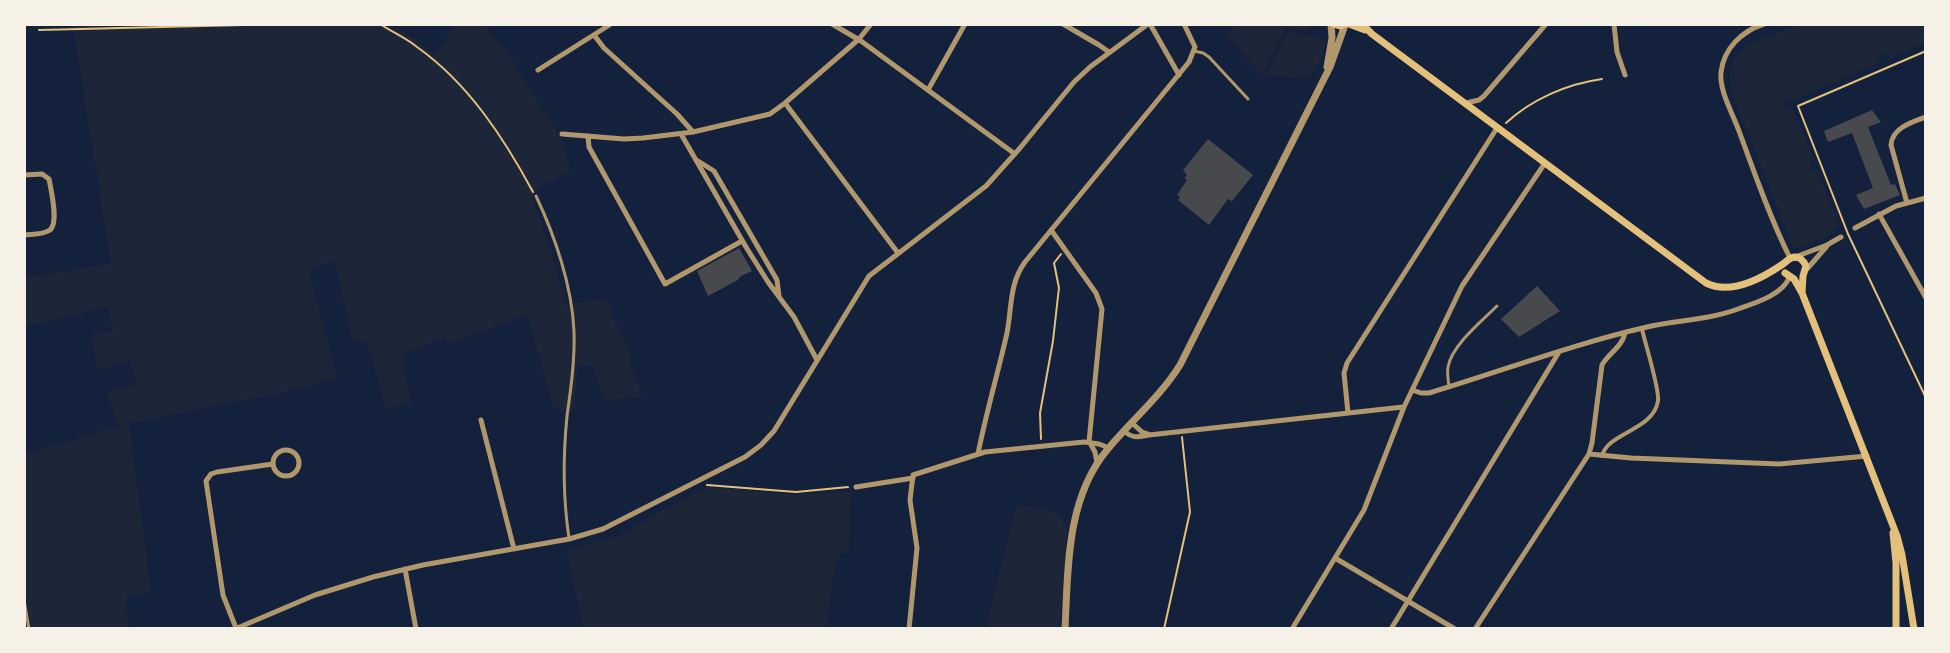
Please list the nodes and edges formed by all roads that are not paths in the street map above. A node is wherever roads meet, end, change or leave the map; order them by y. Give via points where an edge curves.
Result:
1 (611, 24) edge
2 (832, 24) edge
3 (871, 24) edge
4 (965, 24) edge
5 (1063, 24) edge
6 (1149, 24) edge
7 (1184, 24) edge
8 (1332, 24) edge
9 (1346, 24) edge
10 (1362, 24) edge
11 (1546, 24) edge
12 (1614, 24) edge
13 (1764, 24) edge
14 (1755, 26) edge
15 (1372, 34) junction
16 (594, 35) junction
17 (859, 39) junction
18 (1194, 51) junction
19 (1109, 52) junction
20 (538, 70) dead end
21 (1179, 75) junction
22 (1625, 75) dead end
23 (1323, 81) junction
24 (928, 90) junction
25 (1248, 99) dead end
26 (785, 103) junction
27 (1464, 103) junction
28 (1926, 117) edge
29 (1498, 129) junction
30 (693, 132) junction
31 (562, 134) dead end
32 (681, 134) junction
33 (588, 136) junction
34 (1015, 154) junction
35 (697, 161) junction
36 (1545, 163) junction
37 (24, 175) edge
38 (536, 196) road end
39 (1926, 198) edge
40 (1907, 203) junction
41 (1879, 214) junction
42 (1855, 228) dead end
43 (1051, 230) junction
44 (24, 235) edge
45 (1841, 237) dead end
46 (742, 241) junction
47 (1827, 245) junction
48 (898, 253) junction
49 (1790, 260) junction
50 (1770, 273) junction
51 (1795, 275) junction
52 (779, 297) junction
53 (1926, 298) edge
54 (1497, 306) dead end
55 (1642, 329) junction
56 (1625, 333) junction
57 (1560, 351) junction
58 (817, 361) junction
59 (1449, 386) junction
60 (1412, 390) junction
61 (1404, 407) junction
62 (1348, 413) junction
63 (481, 420) dead end
64 (1132, 423) junction
65 (1124, 431) junction
66 (1149, 435) junction
67 (1089, 442) junction
68 (1109, 448) junction
69 (978, 454) junction
70 (1589, 454) junction
71 (1602, 456) junction
72 (1867, 456) junction
73 (273, 464) junction
74 (1097, 464) junction
75 (913, 476) junction
76 (856, 487) road end
77 (1887, 508) junction
78 (569, 539) junction
79 (514, 549) junction
80 (1335, 558) junction
81 (405, 569) junction
82 (24, 600) edge
83 (1408, 601) junction
84 (29, 629) edge
85 (236, 629) edge
86 (416, 629) edge
87 (909, 629) edge
88 (1065, 629) edge
89 (1292, 629) edge
90 (1391, 629) edge
91 (1455, 629) edge
92 (1475, 629) edge
93 (1896, 629) edge
94 (1914, 629) edge

1 - 16 street
2 - 17 street
3 - 17 street
4 - 24 street
5 - 19 street
6 - 19 street
6 - 21 street
7 - 18 street
8 - 9 main road
8 - 23 street
9 - 15 main road
9 - 23 street
10 - 15 main road
11 - 27 street via 1484,96
12 - 22 street
13 - 14 street
14 - 49 street via 1729,52 1721,81
15 - 27 main road
16 - 20 street
16 - 30 street
17 - 24 street
17 - 26 street
18 - 21 street
18 - 25 lane via 1209,57
19 - 34 street via 1069,87
21 - 43 street
23 - 64 street via 1180,365
24 - 34 street
26 - 30 street via 766,115
26 - 48 street
27 - 29 main road
28 - 40 street via 1891,139
29 - 36 main road
29 - 62 street via 1347,363
30 - 32 street
31 - 33 street
32 - 33 street
32 - 35 street
33 - 46 street via 665,284
34 - 48 street via 981,190
35 - 46 street
35 - 52 street via 714,171 777,280
36 - 50 main road via 1706,283 1730,288
36 - 60 street via 1462,286
37 - 44 street via 47,176 55,218 47,231
38 - 78 lane via 562,267 574,329 564,461
39 - 40 street
40 - 41 street
41 - 42 street
41 - 53 street
43 - 67 street via 1102,309
43 - 69 street via 1015,279
45 - 47 street
46 - 52 street
47 - 49 street
47 - 51 street
48 - 58 street via 866,279
49 - 50 main road
49 - 51 main road
49 - 51 main road via 1803,261
50 - 51 main road
51 - 55 street via 1780,290 1738,309
51 - 72 main road
52 - 58 street
54 - 59 lane via 1467,334 1449,362
55 - 56 street
55 - 71 street via 1657,406 1641,425 1605,447
56 - 57 street
56 - 70 street via 1602,365
57 - 59 street
57 - 83 street
58 - 78 street via 777,427 745,457 609,527
59 - 60 street via 1425,393
60 - 61 street
61 - 62 street
61 - 80 street via 1364,510
62 - 66 street
63 - 79 street
64 - 65 street
64 - 66 street
65 - 66 street via 1134,438
65 - 68 street
67 - 68 street
67 - 69 street
67 - 74 street
68 - 74 street
69 - 75 street
70 - 71 street
70 - 92 street
71 - 72 street via 1779,464
72 - 77 main road
73 - 73 street via 276,454 285,450 295,453 298,461 296,471 288,475 278,473
73 - 85 street via 213,473 206,481 223,595
74 - 88 street via 1072,533
75 - 76 street
75 - 87 street via 910,500 917,548
77 - 93 main road via 1895,555
77 - 94 main road via 1899,542
78 - 79 street
79 - 81 street
80 - 83 street
80 - 89 street
81 - 85 street via 315,595
81 - 86 street
82 - 84 lane
83 - 90 street
83 - 91 street

